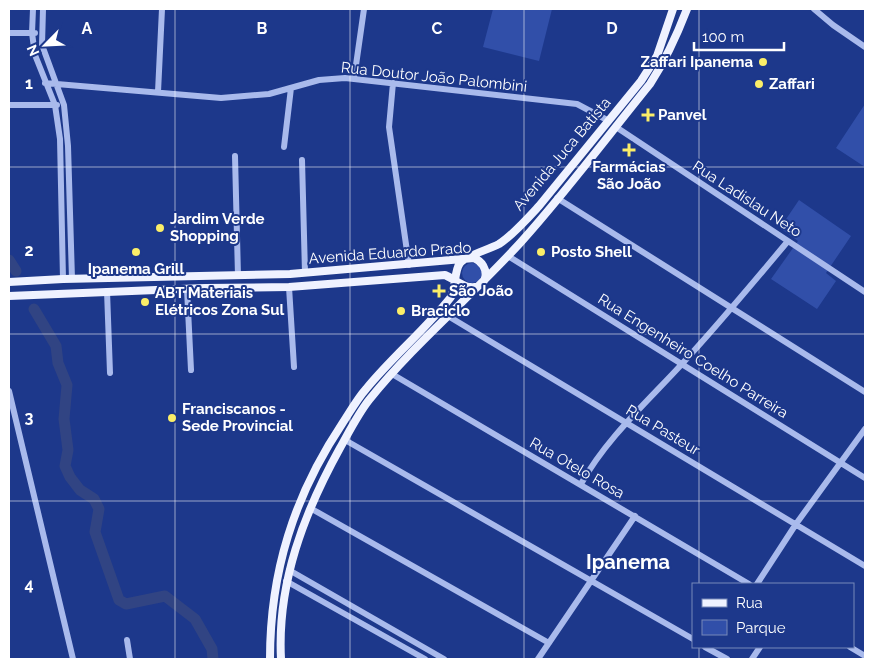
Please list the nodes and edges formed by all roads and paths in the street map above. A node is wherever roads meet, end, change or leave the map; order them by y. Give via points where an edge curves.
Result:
1 (33, 9) edge
2 (43, 9) edge
3 (162, 9) edge
4 (364, 9) edge
5 (673, 9) edge
6 (687, 9) edge
7 (814, 9) edge
8 (9, 33) edge
9 (32, 33) junction
10 (41, 33) junction
11 (865, 47) edge
12 (354, 79) junction
13 (45, 83) junction
14 (56, 83) junction
15 (393, 83) junction
16 (292, 88) junction
17 (158, 92) junction
18 (9, 105) edge
19 (55, 105) junction
20 (64, 105) junction
21 (608, 121) junction
22 (616, 127) junction
23 (284, 147) dead end
24 (235, 156) dead end
25 (302, 160) dead end
26 (557, 198) junction
27 (62, 213) junction
28 (70, 213) junction
29 (62, 228) junction
30 (70, 228) junction
31 (788, 241) junction
32 (508, 256) junction
33 (467, 258) junction
34 (409, 265) junction
35 (305, 273) junction
36 (218, 276) junction
37 (238, 276) junction
38 (68, 279) junction
39 (456, 280) junction
40 (9, 282) edge
41 (482, 283) junction
42 (289, 287) junction
43 (205, 288) junction
44 (187, 289) junction
45 (107, 292) junction
46 (865, 292) edge
47 (81, 293) junction
48 (9, 296) edge
49 (732, 308) junction
50 (448, 316) junction
51 (682, 364) junction
52 (294, 366) dead end
53 (191, 370) dead end
54 (110, 372) dead end
55 (392, 374) junction
56 (9, 391) edge
57 (865, 392) edge
58 (627, 423) junction
59 (865, 429) edge
60 (345, 440) junction
61 (840, 463) junction
62 (865, 478) edge
63 (581, 484) junction
64 (310, 508) junction
65 (635, 516) junction
66 (796, 524) junction
67 (865, 566) edge
68 (289, 570) junction
69 (286, 581) junction
70 (591, 581) junction
71 (747, 583) edge
72 (758, 583) edge
73 (369, 617) junction
74 (365, 625) junction
75 (692, 638) edge
76 (127, 640) dead end
77 (549, 642) junction
78 (708, 648) edge
79 (759, 648) edge
80 (852, 648) edge
81 (865, 656) edge
82 (436, 657) edge
83 (73, 659) edge
84 (130, 659) edge
85 (270, 659) edge
86 (281, 659) edge
87 (426, 659) edge
88 (444, 659) edge
89 (538, 659) edge
90 (727, 659) edge
91 (752, 659) edge

1 - 9 street
2 - 10 street
3 - 17 street
4 - 12 street
5 - 21 main road, Avenida Juca Batista via 657,56
6 - 22 main road, Avenida Juca Batista via 659,70
7 - 11 street
8 - 9 street
9 - 10 street
9 - 13 street via 35,56
10 - 14 street via 45,56
12 - 15 street, Rua Doutor João Palombini
12 - 16 street, Rua Doutor João Palombini via 319,80
13 - 14 street, Rua Doutor João Palombini
13 - 19 street
14 - 17 street, Rua Doutor João Palombini
14 - 20 street
15 - 21 street, Rua Doutor João Palombini via 577,104
15 - 34 street via 389,127
16 - 17 street, Rua Doutor João Palombini via 269,94 221,98
16 - 23 street
18 - 19 street
19 - 20 street
19 - 27 street via 60,139
20 - 28 street
21 - 33 main road, Avenida Juca Batista via 526,219 500,243
22 - 26 main road, Avenida Juca Batista
22 - 31 street, Rua Ladislau Neto
24 - 37 street
25 - 35 street
26 - 32 main road, Avenida Juca Batista
26 - 49 street
27 - 28 street
27 - 29 street
28 - 30 street
29 - 30 street
29 - 38 street
30 - 38 street
31 - 46 street, Rua Ladislau Neto
31 - 49 street
32 - 41 main road, Avenida Juca Batista
32 - 51 street, Rua Engenheiro Coelho Parreira
33 - 34 main road, Avenida Eduardo Prado
33 - 39 main road via 457,267
33 - 41 main road, Avenida Eduardo Prado via 479,260 485,267 486,276
34 - 35 main road, Avenida Eduardo Prado
35 - 37 main road, Avenida Eduardo Prado
36 - 37 main road, Avenida Eduardo Prado
36 - 38 main road, Avenida Eduardo Prado
36 - 43 main road via 215,284
38 - 40 main road, Avenida Eduardo Prado
38 - 47 main road via 70,287
39 - 41 main road, Avenida Eduardo Prado via 469,287
39 - 42 main road, Avenida Eduardo Prado via 445,275
39 - 85 main road via 455,290 446,304 365,390 325,450 305,490 281,557 275,588
41 - 50 main road, Avenida Juca Batista
42 - 43 main road, Avenida Eduardo Prado
42 - 52 street
43 - 44 main road, Avenida Eduardo Prado
44 - 45 main road, Avenida Eduardo Prado
44 - 53 street
45 - 47 main road, Avenida Eduardo Prado
45 - 54 street
47 - 48 main road, Avenida Eduardo Prado
49 - 51 street
49 - 57 street
50 - 55 main road, Avenida Juca Batista
50 - 58 street, Rua Pasteur
51 - 58 street
51 - 61 street, Rua Engenheiro Coelho Parreira
55 - 60 main road, Avenida Juca Batista via 368,401
55 - 63 street, Rua Otelo Rosa
56 - 83 street
58 - 63 street
58 - 66 street, Rua Pasteur
59 - 61 street
60 - 64 main road, Avenida Juca Batista
60 - 70 street
61 - 62 street, Rua Engenheiro Coelho Parreira
61 - 66 street
63 - 65 street, Rua Otelo Rosa
64 - 68 main road, Avenida Juca Batista
64 - 77 street
65 - 70 street
65 - 71 street, Rua Otelo Rosa
66 - 67 street, Rua Pasteur
66 - 72 street
68 - 69 main road, Avenida Juca Batista
68 - 73 street
69 - 74 street
69 - 86 main road, Avenida Juca Batista
70 - 75 street
70 - 77 street
73 - 74 street
73 - 82 street
74 - 87 street
76 - 84 street
77 - 89 street
78 - 90 street
79 - 91 street
80 - 81 street
82 - 88 street

